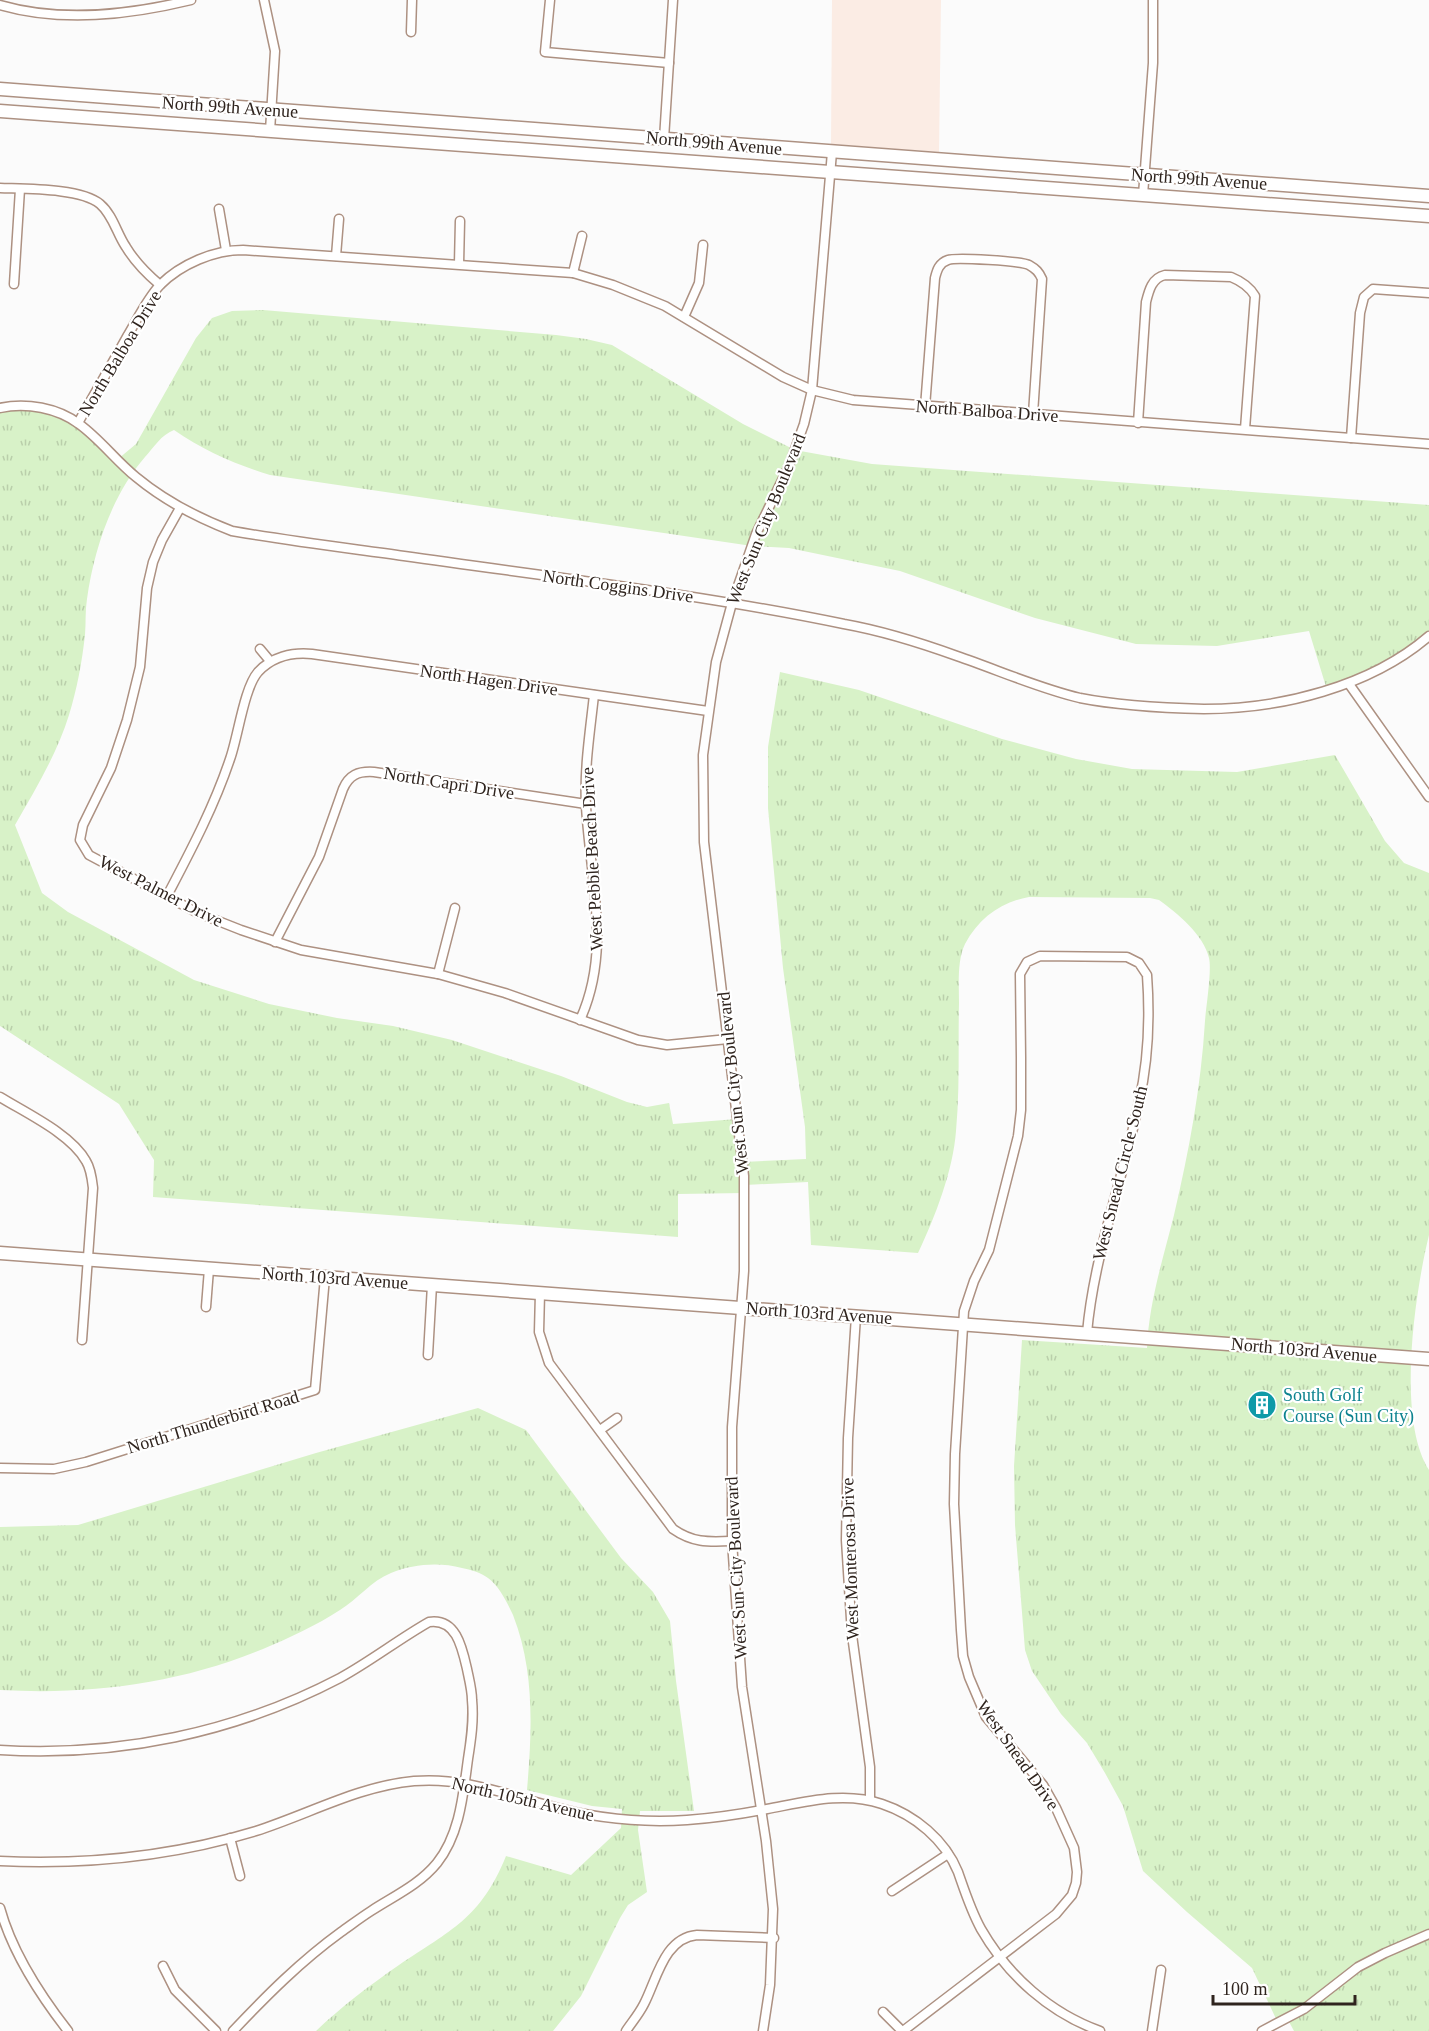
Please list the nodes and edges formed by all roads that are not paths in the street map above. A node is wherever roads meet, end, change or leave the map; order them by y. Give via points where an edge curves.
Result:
1 (191, 0) edge
2 (264, 0) edge
3 (412, 0) edge
4 (550, 0) edge
5 (673, 0) edge
6 (1153, 0) edge
7 (0, 5) edge
8 (411, 32) dead end
9 (669, 63) junction
10 (0, 89) edge
11 (272, 110) junction
12 (0, 111) edge
13 (270, 131) junction
14 (664, 139) junction
15 (748, 146) junction
16 (832, 152) junction
17 (746, 166) junction
18 (1020, 166) junction
19 (830, 172) junction
20 (1144, 176) junction
21 (1019, 187) junction
22 (0, 188) edge
23 (20, 189) junction
24 (1143, 195) junction
25 (1429, 196) edge
26 (219, 208) dead end
27 (1429, 216) edge
28 (339, 219) dead end
29 (460, 221) dead end
30 (582, 236) dead end
31 (704, 245) dead end
32 (226, 250) junction
33 (336, 256) junction
34 (459, 264) junction
35 (573, 273) junction
36 (14, 284) dead end
37 (160, 285) junction
38 (1429, 293) edge
39 (684, 317) junction
40 (812, 390) junction
41 (925, 407) junction
42 (0, 408) edge
43 (1033, 414) junction
44 (78, 423) junction
45 (1138, 423) junction
46 (1245, 429) junction
47 (1351, 438) junction
48 (1429, 444) edge
49 (180, 508) junction
50 (732, 603) junction
51 (1429, 636) edge
52 (260, 649) dead end
53 (270, 661) junction
54 (1349, 684) junction
55 (594, 695) junction
56 (708, 711) junction
57 (1429, 798) edge
58 (586, 804) junction
59 (167, 896) junction
60 (456, 908) dead end
61 (275, 942) junction
62 (438, 974) junction
63 (580, 1020) junction
64 (728, 1039) junction
65 (0, 1097) edge
66 (0, 1253) edge
67 (88, 1260) junction
68 (209, 1269) junction
69 (325, 1277) junction
70 (432, 1285) junction
71 (540, 1293) junction
72 (206, 1307) dead end
73 (741, 1308) junction
74 (856, 1316) junction
75 (963, 1324) junction
76 (1087, 1333) junction
77 (82, 1341) dead end
78 (428, 1355) dead end
79 (1429, 1359) edge
80 (617, 1418) dead end
81 (600, 1430) junction
82 (0, 1468) edge
83 (732, 1541) junction
84 (0, 1750) edge
85 (465, 1782) junction
86 (870, 1800) junction
87 (761, 1810) junction
88 (230, 1838) junction
89 (948, 1854) junction
90 (0, 1861) edge
91 (240, 1876) dead end
92 (892, 1891) dead end
93 (0, 1908) edge
94 (1429, 1934) edge
95 (774, 1938) junction
96 (999, 1956) junction
97 (163, 1966) dead end
98 (1161, 1970) dead end
99 (883, 2012) dead end
100 (68, 2031) edge
101 (216, 2031) edge
102 (233, 2031) edge
103 (626, 2031) edge
104 (763, 2031) edge
105 (902, 2031) edge
106 (1100, 2031) edge
107 (1152, 2031) edge
108 (1262, 2031) edge

1 - 7 street via 85,15 37,14
2 - 11 street via 275,51
3 - 8 street
4 - 9 street via 545,52
5 - 9 street
6 - 20 street via 1153,63
9 - 14 street
10 - 11 main road, North 99th Avenue
11 - 13 street
11 - 14 main road, North 99th Avenue
12 - 13 main road, North 99th Avenue
13 - 17 main road, North 99th Avenue
14 - 15 main road, North 99th Avenue
15 - 16 main road, North 99th Avenue
15 - 17 main road
16 - 18 main road, North 99th Avenue
16 - 19 street, West Sun City Boulevard
17 - 19 main road, North 99th Avenue
18 - 20 main road, North 99th Avenue
18 - 21 main road
19 - 21 main road, North 99th Avenue
19 - 40 street, West Sun City Boulevard
20 - 24 street
20 - 25 main road, North 99th Avenue
21 - 24 main road, North 99th Avenue
22 - 23 street
23 - 36 street
23 - 37 street via 84,195 100,204 126,248
24 - 27 main road, North 99th Avenue
26 - 32 street
28 - 33 street
29 - 34 street
30 - 35 street
31 - 39 street via 699,283
32 - 33 street, North Balboa Drive
32 - 37 street, North Balboa Drive via 189,264
33 - 34 street, North Balboa Drive
34 - 35 street, North Balboa Drive
35 - 39 street, North Balboa Drive via 646,298
37 - 44 street, North Balboa Drive
38 - 47 street via 1373,289 1364,297
39 - 40 street, North Balboa Drive via 783,377
40 - 41 street, North Balboa Drive via 853,400
40 - 50 street, West Sun City Boulevard via 789,466 756,534
41 - 43 street, North Balboa Drive
41 - 43 street via 935,278 938,267 953,258 1027,264 1038,271 1042,279
42 - 44 street, North Coggins Drive via 41,408
43 - 45 street, North Balboa Drive
44 - 49 street, North Coggins Drive via 135,477
45 - 46 street, North Balboa Drive
45 - 46 street via 1149,291 1159,276 1198,275 1231,277 1241,281 1255,296
46 - 47 street, North Balboa Drive
47 - 48 street, North Balboa Drive
49 - 50 street, North Coggins Drive via 232,531
49 - 59 street, West Palmer Drive via 153,562 140,667 127,720 111,768 83,825 81,840 89,855
50 - 54 street, North Coggins Drive via 874,630 1057,691 1113,703 1229,707 1301,697
50 - 56 street, West Sun City Boulevard
51 - 54 street, North Coggins Drive via 1400,658
52 - 53 street
53 - 55 street, North Hagen Drive via 300,653
53 - 59 street via 253,679 217,795
54 - 57 street
55 - 56 street, North Hagen Drive
55 - 58 street, West Pebble Beach Drive
56 - 64 street, West Sun City Boulevard via 703,756 704,842
58 - 61 street, North Capri Drive via 374,771 353,775 343,789 319,857
58 - 63 street, West Pebble Beach Drive via 598,949 589,1000
59 - 61 street, West Palmer Drive via 198,913
60 - 62 street
61 - 62 street, West Palmer Drive
62 - 63 street, West Palmer Drive
63 - 64 street, West Palmer Drive via 638,1040 667,1045
64 - 73 street, West Sun City Boulevard via 744,1176
65 - 67 street via 64,1138 87,1162 93,1188
66 - 67 main road, North 103rd Avenue
67 - 68 main road, North 103rd Avenue
67 - 77 street
68 - 69 main road, North 103rd Avenue
68 - 72 street
69 - 70 main road, North 103rd Avenue
69 - 82 street, North Thunderbird Road via 315,1390 87,1462 54,1469
70 - 71 main road, North 103rd Avenue
70 - 78 street
71 - 73 main road, North 103rd Avenue
71 - 81 street via 539,1332 549,1363
73 - 74 main road, North 103rd Avenue
73 - 83 street, West Sun City Boulevard via 732,1427
74 - 75 main road, North 103rd Avenue
74 - 86 street, West Monterosa Drive via 846,1540 852,1635 870,1767
75 - 76 main road, North 103rd Avenue
75 - 76 street, West Snead Circle South via 969,1295 990,1250 1018,1136 1020,974 1034,958 1126,957 1139,963 1147,975 1142,1089 1092,1286
75 - 96 street, West Snead Drive via 954,1504 963,1656 986,1717 1030,1767 1056,1808 1074,1848 1077,1872 1072,1895 1065,1905
76 - 79 main road, North 103rd Avenue
80 - 81 street
81 - 83 street via 673,1529 699,1541
83 - 87 street, West Sun City Boulevard via 742,1687
84 - 85 street via 54,1752 135,1745 242,1720 341,1677 424,1625 438,1621 454,1630 473,1701
85 - 87 street, North 105th Avenue via 605,1818 687,1820
85 - 88 street, North 105th Avenue via 428,1780 382,1786
85 - 102 street via 455,1830 428,1873 297,1966
86 - 87 street, North 105th Avenue via 836,1797
86 - 89 street, North 105th Avenue via 921,1824
87 - 95 street, West Sun City Boulevard
88 - 90 street, North 105th Avenue via 126,1857
88 - 91 street
89 - 92 street
89 - 96 street, North 105th Avenue via 970,1909
93 - 100 street via 23,1962
94 - 108 street via 1358,1967 1304,2009
95 - 103 street via 697,1935 678,1941 669,1949 643,2007
95 - 104 street, West Sun City Boulevard
96 - 105 street, West Snead Drive
96 - 106 street, North 105th Avenue via 1036,1996
97 - 101 street via 175,1990
98 - 107 street
99 - 105 street, West Snead Drive

